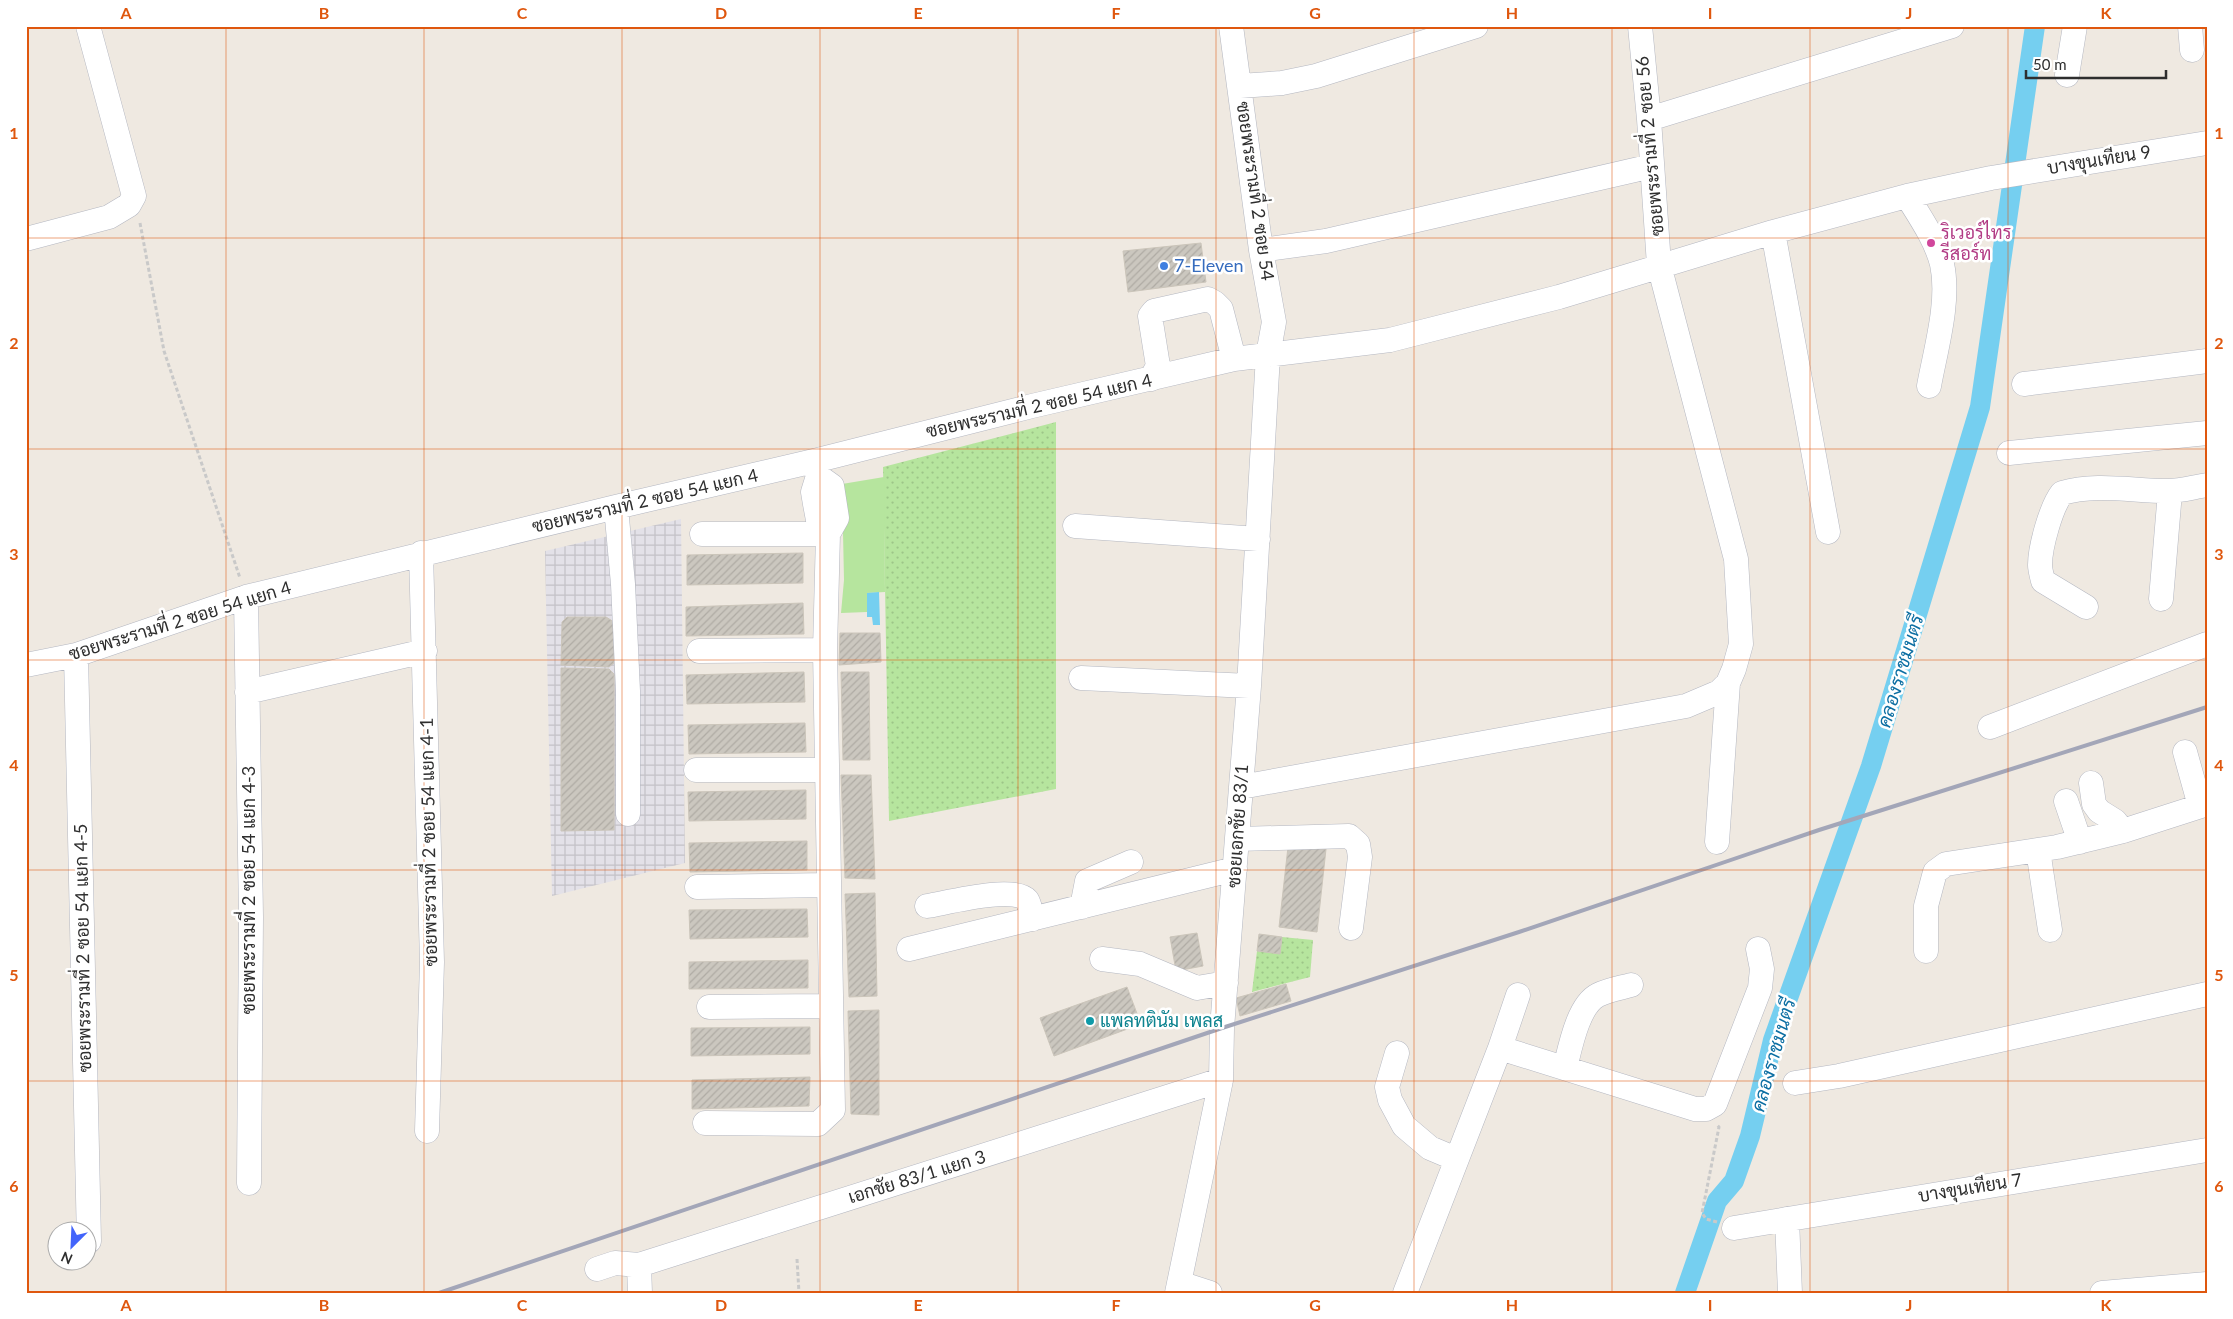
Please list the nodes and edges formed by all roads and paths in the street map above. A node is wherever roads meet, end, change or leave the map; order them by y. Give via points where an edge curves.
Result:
1 (88, 26) edge
2 (1231, 26) edge
3 (1476, 26) edge
4 (1640, 26) edge
5 (1952, 26) edge
6 (2075, 26) edge
7 (2190, 26) edge
8 (2192, 50) dead end
9 (2067, 75) dead end
10 (1240, 86) junction
11 (1649, 119) junction
12 (2207, 143) edge
13 (1652, 166) junction
14 (134, 196) junction
15 (1907, 196) junction
16 (1772, 232) junction
17 (26, 239) edge
18 (1261, 250) junction
19 (1659, 265) junction
20 (1268, 355) junction
21 (1234, 359) junction
22 (2207, 361) edge
23 (1151, 379) junction
24 (2024, 384) dead end
25 (1930, 386) dead end
26 (2207, 434) edge
27 (2009, 453) dead end
28 (816, 469) junction
29 (2207, 485) edge
30 (2170, 492) junction
31 (616, 507) junction
32 (1075, 526) dead end
33 (1828, 532) dead end
34 (702, 534) dead end
35 (828, 534) junction
36 (1258, 539) junction
37 (421, 554) junction
38 (246, 597) junction
39 (2161, 599) dead end
40 (2086, 607) dead end
41 (2207, 644) edge
42 (825, 650) junction
43 (425, 651) junction
44 (699, 651) dead end
45 (76, 655) junction
46 (26, 666) edge
47 (1081, 678) dead end
48 (1728, 683) junction
49 (1249, 686) junction
50 (247, 692) junction
51 (1990, 727) dead end
52 (2185, 752) dead end
53 (696, 770) dead end
54 (827, 770) junction
55 (2091, 783) dead end
56 (1241, 787) junction
57 (2066, 801) dead end
58 (2204, 805) edge
59 (628, 814) dead end
60 (2123, 831) junction
61 (1238, 839) junction
62 (1717, 842) dead end
63 (2080, 842) junction
64 (2038, 850) junction
65 (1131, 862) dead end
66 (1236, 869) junction
67 (828, 885) junction
68 (697, 887) dead end
69 (927, 906) dead end
70 (1082, 907) junction
71 (1033, 919) junction
72 (1351, 928) dead end
73 (2050, 930) dead end
74 (909, 949) dead end
75 (1758, 949) dead end
76 (1926, 951) dead end
77 (1102, 959) dead end
78 (1226, 983) junction
79 (1631, 985) dead end
80 (2207, 994) edge
81 (1518, 995) dead end
82 (709, 1006) dead end
83 (830, 1006) junction
84 (1500, 1048) junction
85 (1397, 1053) dead end
86 (1565, 1068) junction
87 (1221, 1080) junction
88 (1796, 1083) dead end
89 (1706, 1110) junction
90 (705, 1123) dead end
91 (427, 1131) dead end
92 (2207, 1150) edge
93 (1456, 1159) junction
94 (249, 1183) dead end
95 (1706, 1219) dead end
96 (1787, 1219) junction
97 (89, 1222) edge
98 (1734, 1228) dead end
99 (797, 1259) dead end
100 (639, 1265) junction
101 (597, 1269) dead end
102 (2207, 1284) edge
103 (1178, 1288) edge
104 (640, 1293) edge
105 (799, 1293) edge
106 (1210, 1293) edge
107 (1405, 1293) edge
108 (1790, 1293) edge
109 (2102, 1293) edge

1 - 14 street
2 - 10 street, ซอยพระรามที่ 2 ซอย 54
3 - 10 street via 1316,76 1282,83
4 - 11 street, ซอยพระรามที่ 2 ซอย 56
5 - 11 street
6 - 9 street
7 - 8 street
10 - 18 street, ซอยพระรามที่ 2 ซอย 54
11 - 13 street, ซอยพระรามที่ 2 ซอย 56
12 - 15 street, บางขุนเทียน 9 via 1991,178
13 - 18 street via 1326,241
13 - 19 street, ซอยพระรามที่ 2 ซอย 56
14 - 17 street via 129,205 108,217
14 - 38 path via 164,351
15 - 16 street, บางขุนเทียน 9
15 - 25 street via 1934,243 1942,265 1944,294
16 - 19 street, บางขุนเทียน 9
16 - 33 street
18 - 20 street, ซอยพระรามที่ 2 ซอย 54 via 1274,322
19 - 20 street, ซอยพระรามที่ 2 ซอย 54 แยก 4 via 1559,297 1390,340
19 - 48 street, ซอยพระรามที่ 2 ซอย 56 via 1736,559 1741,644
20 - 21 street, ซอยพระรามที่ 2 ซอย 54 แยก 4
20 - 36 street, ซอยเอกชัย 83/1
21 - 23 street, ซอยพระรามที่ 2 ซอย 54 แยก 4
21 - 23 street via 1221,309 1215,303 1208,300 1154,311 1150,316 1150,326 1158,366
22 - 24 street
23 - 28 street, ซอยพระรามที่ 2 ซอย 54 แยก 4 via 1032,406
26 - 27 street
28 - 31 street, ซอยพระรามที่ 2 ซอย 54 แยก 4
28 - 35 street via 813,492 818,520
29 - 30 street
30 - 39 street
30 - 40 street via 2100,487 2078,489 2058,498 2043,546 2040,564 2043,581
31 - 37 street, ซอยพระรามที่ 2 ซอย 54 แยก 4
31 - 59 street via 628,691
32 - 36 street
34 - 35 street
35 - 42 street
36 - 49 street, ซอยเอกชัย 83/1
37 - 38 street, ซอยพระรามที่ 2 ซอย 54 แยก 4
37 - 43 street, ซอยพระรามที่ 2 ซอย 54 แยก 4-1
38 - 45 street, ซอยพระรามที่ 2 ซอย 54 แยก 4
38 - 50 street, ซอยพระรามที่ 2 ซอย 54 แยก 4-3
41 - 51 street
42 - 44 street
42 - 54 street
43 - 50 street
43 - 91 street, ซอยพระรามที่ 2 ซอย 54 แยก 4-1 via 432,962
45 - 46 street, ซอยพระรามที่ 2 ซอย 54 แยก 4
45 - 97 street, ซอยพระรามที่ 2 ซอย 54 แยก 4-5
47 - 49 street
48 - 56 street via 1719,692 1686,706
48 - 62 street, ซอยพระรามที่ 2 ซอย 56
49 - 56 street, ซอยเอกชัย 83/1
50 - 94 street, ซอยพระรามที่ 2 ซอย 54 แยก 4-3 via 251,917
52 - 58 street
53 - 54 street
54 - 67 street
55 - 60 street via 2094,804
56 - 61 street, ซอยเอกชัย 83/1
57 - 63 street
58 - 60 street
60 - 63 street
61 - 66 street, ซอยเอกชัย 83/1
61 - 72 street via 1350,836 1358,844 1360,857
63 - 64 street
64 - 73 street
64 - 76 street via 1946,864 1936,872 1926,906
65 - 70 street via 1088,881
66 - 70 street
66 - 78 street, ซอยเอกชัย 83/1
67 - 68 street
67 - 83 street
69 - 71 street via 1014,894 1027,901
70 - 71 street
71 - 74 street
75 - 89 street via 1762,969 1760,988 1715,1104
77 - 78 street via 1140,964 1197,988
78 - 87 street, ซอยเอกชัย 83/1
79 - 86 street via 1597,995 1586,1006
80 - 88 street
81 - 84 street
82 - 83 street
83 - 90 street via 833,1110 826,1118 818,1124
84 - 86 street
84 - 93 street
85 - 93 street via 1387,1087 1404,1126 1430,1148
86 - 89 street
87 - 100 street, เอกชัย 83/1 แยก 3
87 - 103 street, ซอยเอกชัย 83/1
89 - 95 path via 1719,1127 1702,1213
92 - 96 street, บางขุนเทียน 7
93 - 107 street
96 - 98 street, บางขุนเทียน 7
96 - 108 street
99 - 105 path
100 - 101 street via 616,1263
100 - 104 street
102 - 109 street
103 - 106 street

